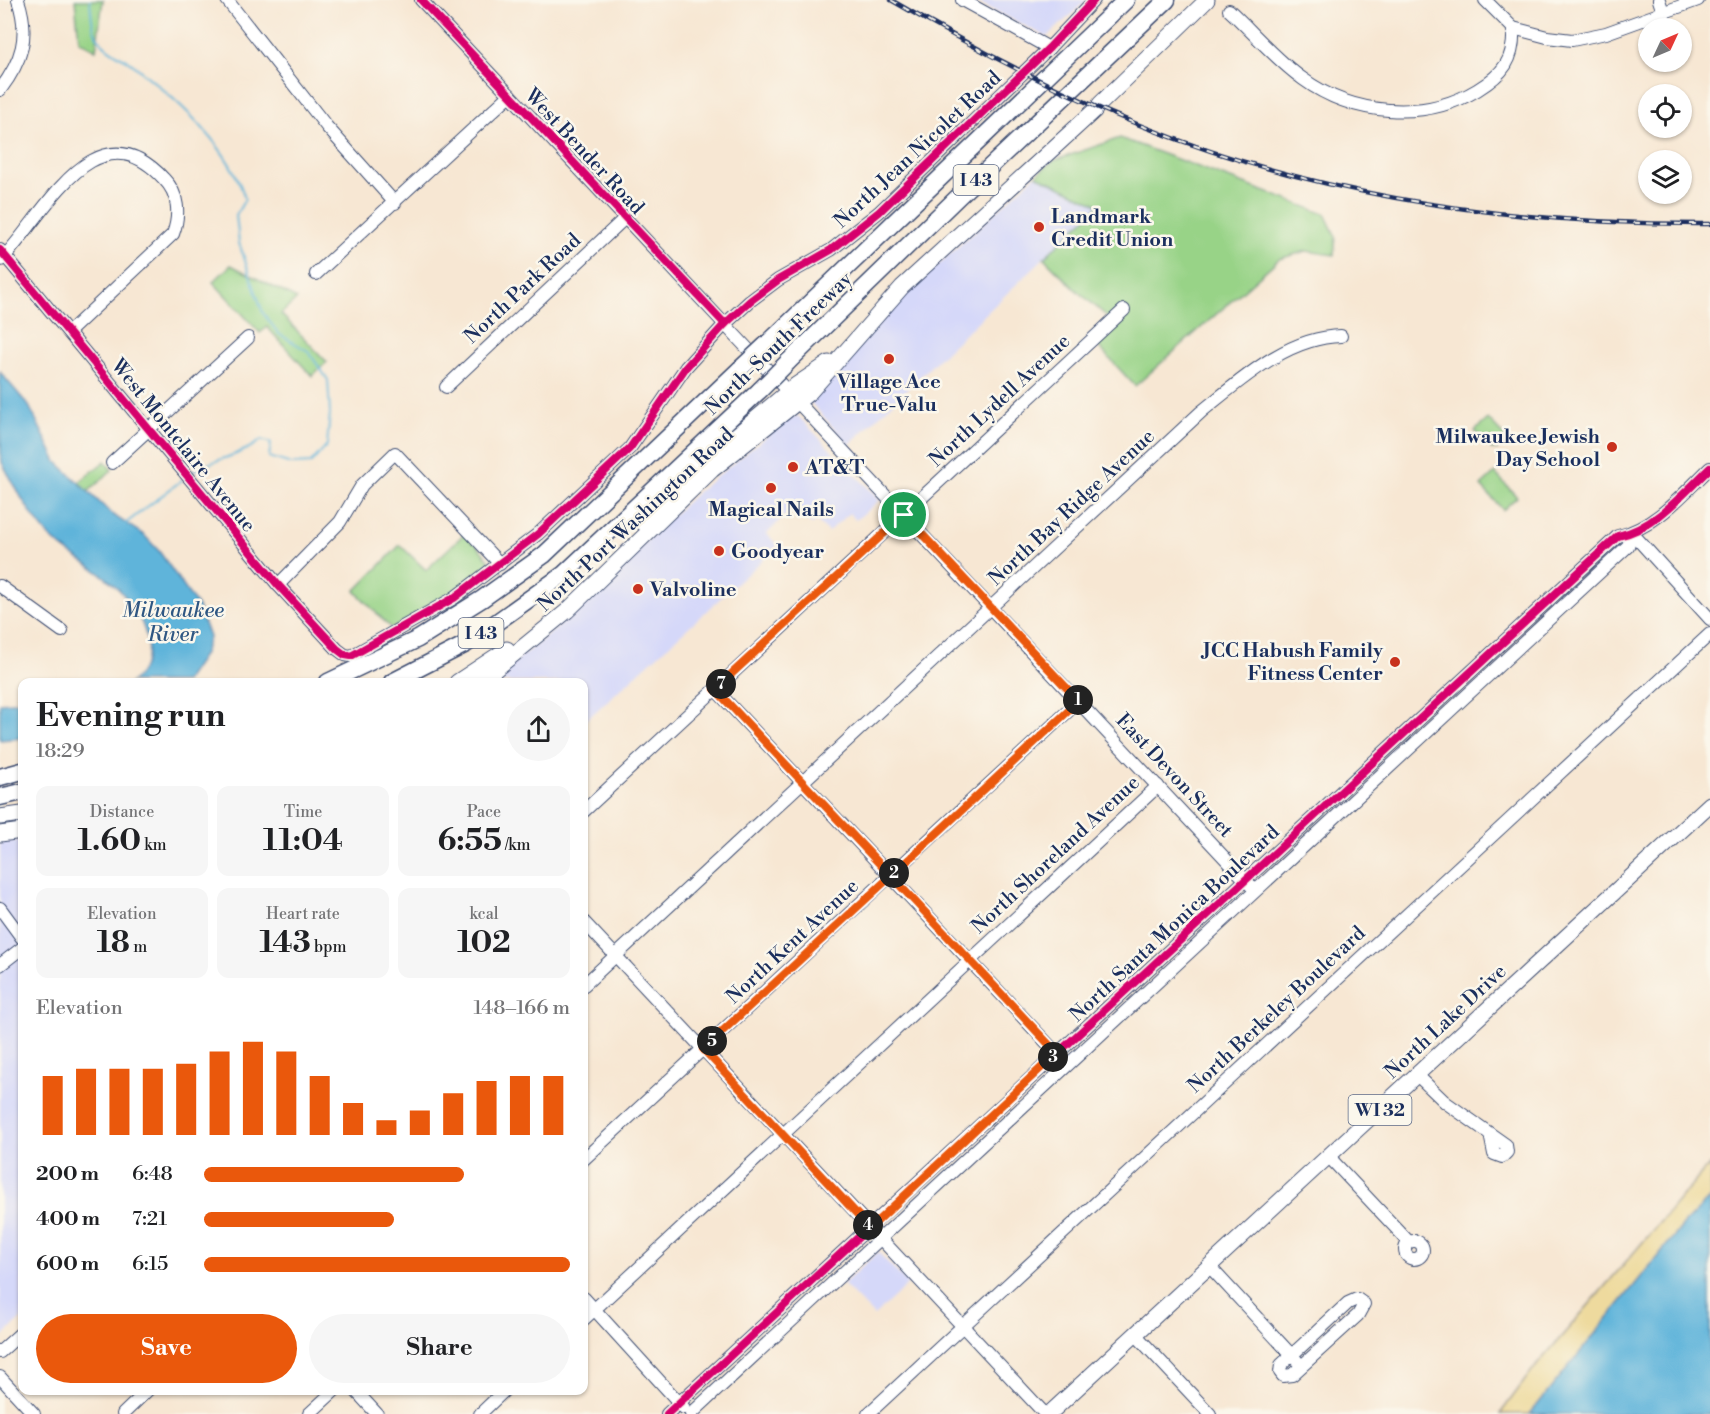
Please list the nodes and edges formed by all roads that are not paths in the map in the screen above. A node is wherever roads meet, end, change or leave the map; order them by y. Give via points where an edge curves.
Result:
1 (18, 0) edge
2 (227, 0) edge
3 (421, 0) edge
4 (962, 0) edge
5 (1094, 0) edge
6 (1126, 0) edge
7 (1167, 0) edge
8 (1207, 0) edge
9 (1485, 0) edge
10 (1698, 0) edge
11 (1661, 6) edge
12 (1229, 10) dead end
13 (1512, 28) junction
14 (1049, 48) junction
15 (0, 90) edge
16 (510, 95) junction
17 (395, 202) junction
18 (625, 218) junction
19 (2, 256) edge
20 (316, 274) dead end
21 (1124, 310) dead end
22 (725, 324) junction
23 (69, 332) junction
24 (1341, 336) dead end
25 (248, 338) dead end
26 (446, 387) dead end
27 (792, 398) junction
28 (150, 428) junction
29 (112, 463) dead end
30 (1710, 468) edge
31 (904, 515) junction
32 (1632, 533) junction
33 (500, 564) junction
34 (278, 585) junction
35 (0, 586) edge
36 (991, 608) junction
37 (1710, 619) edge
38 (62, 631) dead end
39 (1710, 634) edge
40 (347, 656) joint
41 (336, 678) edge
42 (400, 678) edge
43 (463, 678) edge
44 (485, 678) edge
45 (715, 689) junction
46 (1079, 701) junction
47 (18, 772) edge
48 (0, 777) edge
49 (802, 782) junction
50 (1158, 786) junction
51 (18, 793) edge
52 (0, 797) edge
53 (1710, 804) edge
54 (588, 807) edge
55 (18, 815) edge
56 (0, 817) edge
57 (18, 832) edge
58 (0, 834) edge
59 (891, 876) junction
60 (1245, 879) junction
61 (1256, 891) junction
62 (0, 908) edge
63 (588, 926) edge
64 (18, 933) edge
65 (18, 951) edge
66 (615, 956) junction
67 (969, 960) junction
68 (0, 965) edge
69 (588, 981) edge
70 (703, 1049) junction
71 (1057, 1053) junction
72 (1069, 1066) junction
73 (1418, 1076) junction
74 (782, 1133) junction
75 (1490, 1134) dead end
76 (588, 1155) edge
77 (1329, 1157) junction
78 (870, 1228) junction
79 (880, 1238) junction
80 (1409, 1242) dead end
81 (1210, 1267) junction
82 (588, 1302) edge
83 (594, 1309) junction
84 (588, 1315) edge
85 (963, 1327) junction
86 (1136, 1335) junction
87 (18, 1336) edge
88 (0, 1352) edge
89 (1291, 1356) junction
90 (1302, 1366) junction
91 (0, 1377) edge
92 (143, 1395) edge
93 (330, 1395) edge
94 (360, 1395) edge
95 (500, 1395) edge
96 (680, 1403) junction
97 (34, 1414) edge
98 (123, 1414) edge
99 (309, 1414) edge
100 (377, 1414) edge
101 (480, 1414) edge
102 (668, 1414) edge
103 (690, 1414) edge
104 (868, 1414) edge
105 (1047, 1414) edge
106 (1210, 1414) edge

1 - 15 street via 24,27 22,54
2 - 17 street via 327,127
3 - 16 street, West Bender Road
4 - 14 street
5 - 14 street, North Jean Nicolet Road
6 - 41 highway, North-South Freeway / I 43, bridge via 544,555 418,639
7 - 42 highway, North-South Freeway / I 43, bridge via 564,574 466,644
8 - 27 main road, North Port Washington Road via 927,263 840,357
9 - 13 street
10 - 11 street
11 - 13 street via 1605,33 1572,40
12 - 13 street via 1312,85 1333,97 1368,108 1403,111 1437,107 1471,94 1497,78 1512,57
14 - 22 street, North Jean Nicolet Road via 879,212 831,250 769,287
16 - 17 street
16 - 18 street, West Bender Road
17 - 20 street
18 - 22 street, West Bender Road
18 - 26 street, North Park Road
19 - 23 street, West Montclaire Avenue
19 - 23 street via 65,181 93,159 112,153 141,160 167,182 178,207 177,223 166,244
21 - 31 street, North Lydell Avenue
22 - 27 street, West Bender Road
22 - 33 street, North Jean Nicolet Road via 686,367 630,448 543,530
23 - 28 street, West Montclaire Avenue
24 - 36 street, North Bay Ridge Avenue via 1322,336 1300,344 1236,384
25 - 28 street
27 - 31 street, West Bender Road
27 - 43 main road, North Port Washington Road via 703,463 538,624
27 - 44 main road, North Port Washington Road via 567,611
28 - 29 street
28 - 34 street, West Montclaire Avenue
30 - 32 street, North Santa Monica Boulevard via 1653,520
31 - 36 street, East Devon Street
31 - 45 street, North Lydell Avenue
32 - 37 street
32 - 60 street, North Santa Monica Boulevard via 1618,536
32 - 61 street, North Santa Monica Boulevard via 1628,546
33 - 34 street via 395,453 362,486 340,522
33 - 40 street, North Jean Nicolet Road via 438,608
34 - 40 street, West Montclaire Avenue
35 - 38 street
36 - 46 street, East Devon Street
36 - 49 street, North Bay Ridge Avenue
39 - 85 street, North Berkeley Boulevard
45 - 49 street
45 - 54 street, North Lydell Avenue
46 - 50 street, East Devon Street
46 - 59 street, North Kent Avenue
47 - 48 highway
49 - 59 street
49 - 66 street, North Bay Ridge Avenue
50 - 60 street, East Devon Street
50 - 67 street, North Shoreland Avenue
51 - 52 highway
53 - 73 main road, North Lake Drive / WI 32
55 - 56 main road
57 - 58 main road
59 - 67 street
59 - 70 street, North Kent Avenue
60 - 61 street, East Devon Street
60 - 71 street, North Santa Monica Boulevard
61 - 72 street, North Santa Monica Boulevard
62 - 64 street
63 - 66 street
65 - 68 street
66 - 69 street, North Bay Ridge Avenue
66 - 70 street
67 - 71 street
67 - 74 street, North Shoreland Avenue
70 - 74 street
70 - 76 street, North Kent Avenue
71 - 72 street
71 - 78 street, North Santa Monica Boulevard
72 - 79 street, North Santa Monica Boulevard
73 - 75 street via 1445,1102
73 - 77 main road, North Lake Drive / WI 32
74 - 78 street
74 - 83 street, North Shoreland Avenue
77 - 80 street
77 - 81 main road, North Lake Drive / WI 32
78 - 79 street
78 - 96 street, North Santa Monica Boulevard
79 - 85 street
79 - 103 street, North Santa Monica Boulevard
81 - 86 main road, North Lake Drive / WI 32
81 - 89 street
82 - 83 street
83 - 84 street, North Shoreland Avenue
83 - 96 street
85 - 104 street, North Berkeley Boulevard
85 - 105 street
86 - 105 main road, North Lake Drive / WI 32
86 - 106 street
87 - 88 street
89 - 90 street
89 - 90 street via 1279,1368 1282,1376 1288,1377
89 - 90 street via 1348,1303 1361,1301 1364,1308 1359,1315
91 - 97 street
92 - 98 street
93 - 99 street
94 - 100 street
95 - 101 street
96 - 102 street, North Santa Monica Boulevard
96 - 103 street

